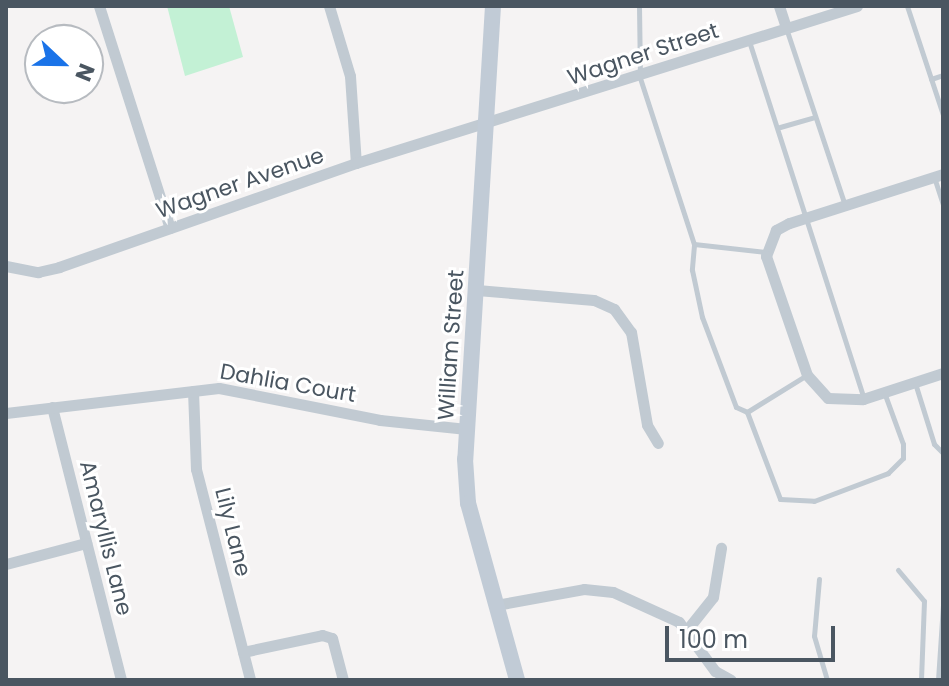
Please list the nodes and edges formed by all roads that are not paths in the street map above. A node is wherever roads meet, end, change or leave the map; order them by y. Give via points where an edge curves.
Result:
1 (99, 6) edge
2 (329, 6) edge
3 (493, 6) edge
4 (639, 6) edge
5 (779, 6) edge
6 (857, 6) edge
7 (907, 6) edge
8 (786, 27) junction
9 (749, 40) junction
10 (943, 75) edge
11 (640, 78) junction
12 (931, 79) junction
13 (943, 115) edge
14 (814, 117) junction
15 (487, 125) junction
16 (780, 127) junction
17 (356, 163) junction
18 (939, 175) edge
19 (845, 205) junction
20 (943, 205) edge
21 (808, 217) junction
22 (170, 228) junction
23 (694, 244) junction
24 (767, 252) junction
25 (6, 266) edge
26 (477, 290) junction
27 (943, 373) edge
28 (807, 375) junction
29 (914, 382) junction
30 (193, 391) junction
31 (884, 392) junction
32 (863, 399) junction
33 (52, 407) junction
34 (747, 412) junction
35 (6, 413) edge
36 (467, 429) junction
37 (658, 443) dead end
38 (943, 453) edge
39 (86, 543) junction
40 (721, 548) dead end
41 (6, 564) edge
42 (898, 570) dead end
43 (819, 579) dead end
44 (943, 604) edge
45 (496, 605) junction
46 (686, 631) junction
47 (243, 652) junction
48 (121, 680) edge
49 (250, 680) edge
50 (343, 680) edge
51 (517, 680) edge
52 (731, 680) edge
53 (827, 680) edge
54 (921, 680) edge
55 (938, 680) edge

1 - 22 street
2 - 17 street via 350,76
3 - 15 main road, William Street
4 - 11 lane
5 - 8 street
6 - 8 street, Wagner Street
7 - 12 lane
8 - 9 street, Wagner Street
8 - 14 lane
9 - 11 street, Wagner Street
9 - 16 lane
10 - 12 lane
11 - 15 street, Wagner Street
11 - 23 lane
12 - 13 lane
14 - 16 lane
14 - 19 lane
15 - 17 street, Wagner Avenue
15 - 26 main road, William Street
16 - 21 lane
17 - 22 street, Wagner Avenue
18 - 19 street
18 - 20 lane
19 - 21 street
21 - 24 street via 776,230
21 - 32 lane
22 - 25 street, Wagner Avenue via 38,272
23 - 24 lane
23 - 34 lane via 692,270 702,317 736,407
24 - 28 street
26 - 36 main road, William Street
26 - 37 street via 594,300 614,309 631,332 647,425
27 - 29 street
28 - 32 street via 828,398
28 - 34 lane
29 - 31 street
29 - 38 lane via 934,444
30 - 33 street, Dahlia Court
30 - 36 street, Dahlia Court via 219,388 380,420
30 - 47 street, Lily Lane via 196,469
31 - 32 street
31 - 34 lane via 903,458 888,473 814,501 780,499
33 - 35 street, Dahlia Court
33 - 39 street, Amaryllis Lane
36 - 45 main road, William Street via 468,503
39 - 41 street
39 - 48 street, Amaryllis Lane
40 - 46 street via 713,597
42 - 54 lane via 924,601
43 - 53 lane via 814,636
44 - 55 lane
45 - 46 street via 584,589 613,592 668,616
45 - 51 main road, William Street
46 - 52 street via 715,671
47 - 49 street, Lily Lane
47 - 50 street via 322,635 332,638

